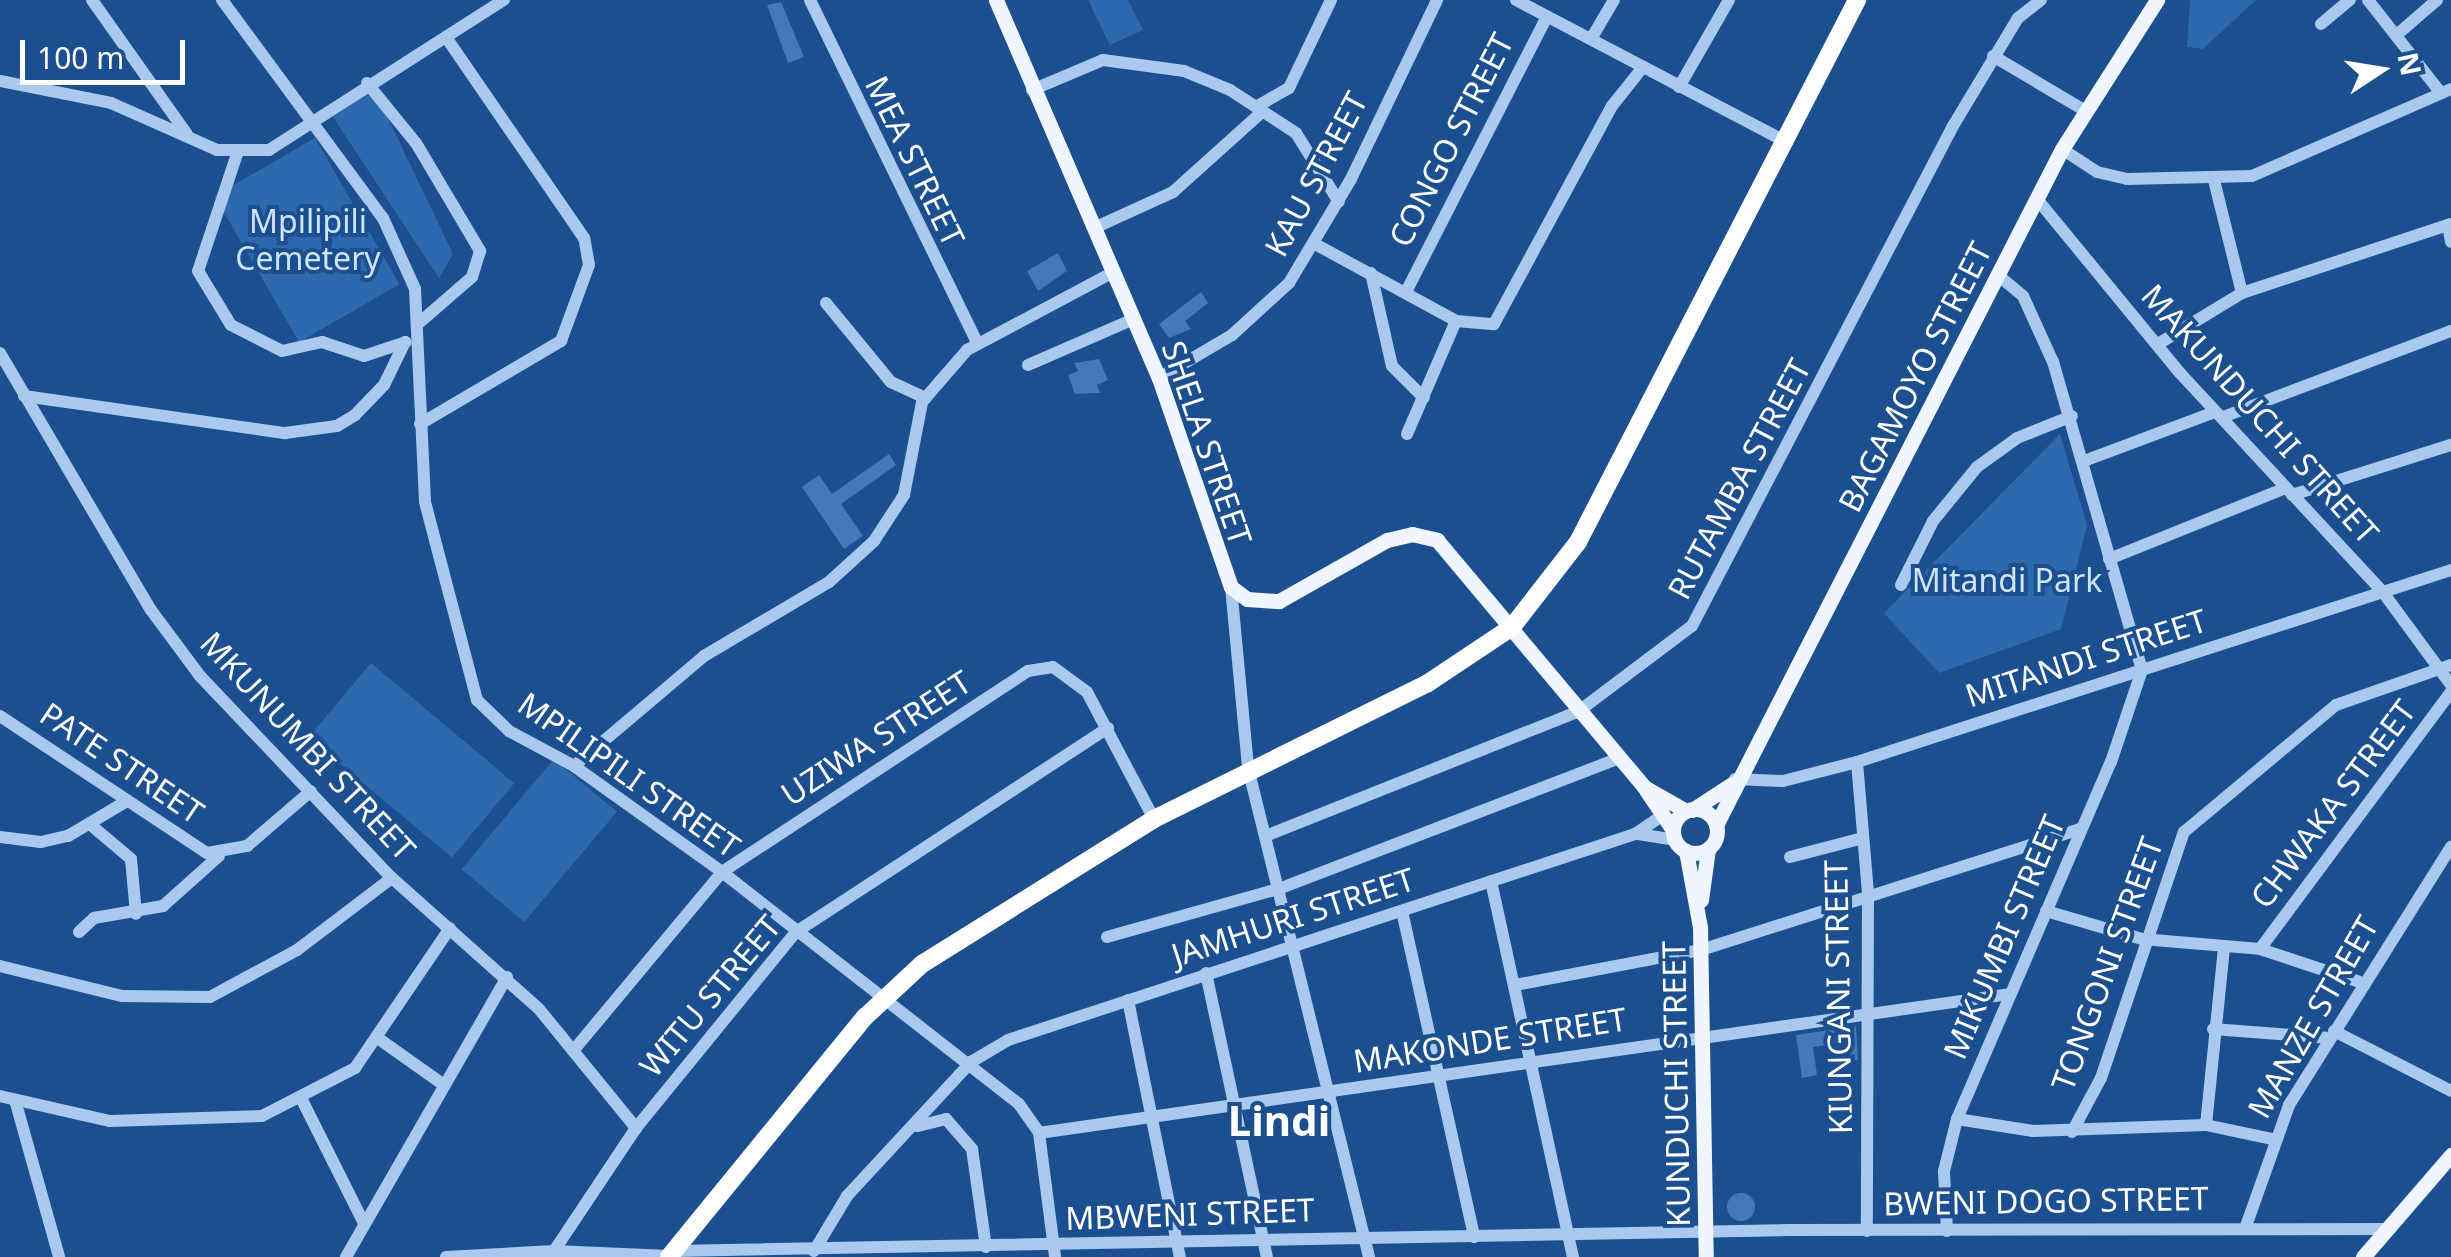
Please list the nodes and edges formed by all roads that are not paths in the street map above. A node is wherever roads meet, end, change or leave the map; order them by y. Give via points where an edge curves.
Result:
1 (92, 0) edge
2 (222, 0) edge
3 (504, 0) edge
4 (810, 0) edge
5 (996, 0) edge
6 (1331, 0) edge
7 (1438, 0) edge
8 (1516, 0) edge
9 (1614, 0) edge
10 (1729, 0) edge
11 (1857, 0) edge
12 (2042, 0) edge
13 (2157, 0) edge
14 (2350, 0) edge
15 (2368, 0) edge
16 (2436, 0) edge
17 (1546, 18) junction
18 (2321, 24) dead end
19 (2400, 32) junction
20 (446, 37) junction
21 (1591, 38) junction
22 (1993, 56) junction
23 (1642, 67) junction
24 (0, 81) edge
25 (367, 83) junction
26 (1679, 87) junction
27 (1032, 90) junction
28 (2446, 91) edge
29 (1259, 110) junction
30 (2084, 110) junction
31 (310, 128) junction
32 (189, 136) junction
33 (1787, 142) junction
34 (2062, 149) junction
35 (236, 154) junction
36 (2214, 180) junction
37 (2037, 199) junction
38 (1339, 202) junction
39 (2449, 224) edge
40 (1094, 228) junction
41 (2451, 242) edge
42 (1315, 244) junction
43 (1114, 272) junction
44 (1372, 272) junction
45 (1998, 275) junction
46 (1407, 290) junction
47 (2242, 294) junction
48 (826, 303) dead end
49 (1134, 318) junction
50 (1456, 321) junction
51 (420, 322) junction
52 (2451, 331) edge
53 (411, 340) junction
54 (977, 342) junction
55 (2158, 344) junction
56 (0, 353) edge
57 (1028, 365) dead end
58 (1159, 378) junction
59 (24, 396) junction
60 (924, 398) junction
61 (1424, 398) junction
62 (2219, 414) junction
63 (2072, 416) junction
64 (420, 424) junction
65 (1408, 434) dead end
66 (2451, 445) edge
67 (2084, 461) junction
68 (2289, 491) junction
69 (2109, 559) junction
70 (2451, 570) edge
71 (1901, 585) dead end
72 (1231, 587) junction
73 (2382, 590) junction
74 (1512, 627) junction
75 (2444, 667) edge
76 (2142, 670) junction
77 (2451, 689) edge
78 (1579, 711) junction
79 (0, 716) edge
80 (1108, 728) junction
81 (1620, 758) junction
82 (1857, 762) junction
83 (574, 766) junction
84 (1248, 768) junction
85 (1734, 782) junction
86 (1644, 787) junction
87 (311, 791) junction
88 (127, 800) junction
89 (1689, 810) junction
90 (1660, 816) junction
91 (1154, 818) junction
92 (1716, 825) junction
93 (92, 826) junction
94 (2080, 829) junction
95 (1635, 834) junction
96 (1268, 835) junction
97 (0, 837) edge
98 (1863, 838) junction
99 (1678, 840) junction
100 (2451, 847) edge
101 (1708, 848) junction
102 (219, 856) junction
103 (1790, 857) dead end
104 (722, 872) junction
105 (392, 878) junction
106 (1491, 881) junction
107 (1281, 888) junction
108 (1868, 893) junction
109 (1700, 909) junction
110 (2046, 911) junction
111 (1402, 912) junction
112 (136, 914) junction
113 (450, 928) junction
114 (79, 932) dead end
115 (796, 932) junction
116 (1107, 937) dead end
117 (2142, 939) junction
118 (1294, 944) junction
119 (2224, 948) junction
120 (2260, 949) junction
121 (1701, 950) junction
122 (0, 966) edge
123 (1206, 973) junction
124 (507, 977) junction
125 (2360, 982) junction
126 (1514, 985) junction
127 (2009, 994) junction
128 (882, 1000) junction
129 (1128, 1000) junction
130 (1868, 1013) junction
131 (2214, 1029) junction
132 (2332, 1035) junction
133 (1703, 1036) junction
134 (379, 1039) junction
135 (573, 1051) junction
136 (1531, 1061) junction
137 (971, 1062) junction
138 (1442, 1074) junction
139 (444, 1085) junction
140 (2451, 1091) edge
141 (1329, 1092) junction
142 (0, 1096) edge
143 (301, 1098) junction
144 (15, 1100) junction
145 (2087, 1104) junction
146 (1237, 1105) junction
147 (1154, 1116) junction
148 (1956, 1119) junction
149 (2206, 1125) junction
150 (915, 1127) junction
151 (636, 1128) junction
152 (2072, 1132) junction
153 (2105, 1132) junction
154 (1038, 1133) junction
155 (2272, 1139) junction
156 (2451, 1155) edge
157 (364, 1223) junction
158 (2246, 1226) junction
159 (2387, 1229) junction
160 (1867, 1231) junction
161 (1947, 1231) junction
162 (1706, 1232) junction
163 (1365, 1237) junction
164 (1474, 1238) junction
165 (1569, 1238) junction
166 (1263, 1240) junction
167 (1177, 1242) junction
168 (986, 1247) junction
169 (554, 1251) junction
170 (814, 1251) junction
171 (962, 1252) edge
172 (1055, 1252) edge
173 (858, 1253) edge
174 (671, 1255) edge
175 (746, 1255) edge
176 (59, 1257) edge
177 (346, 1257) edge
178 (446, 1257) edge
179 (1180, 1257) edge
180 (1267, 1257) edge
181 (1369, 1257) edge
182 (1573, 1257) edge
183 (1706, 1257) edge
184 (2363, 1257) edge

1 - 32 street
2 - 31 street, MPILIPILI STREET
3 - 20 street
4 - 54 street, MEA STREET
5 - 27 main road, SHELA STREET
6 - 29 street via 1289,88
7 - 38 street, KAU STREET
8 - 17 street
9 - 21 street
10 - 26 street
11 - 33 highway
12 - 22 street, RUTAMBA STREET via 2025,9
13 - 30 main road, BAGAMOYO STREET
14 - 18 street
15 - 19 street
16 - 19 street
17 - 21 street
17 - 46 street, CONGO STREET
19 - 28 street
20 - 25 street
20 - 64 street via 578,228 589,264 561,341
21 - 23 street
22 - 30 street
22 - 78 street, RUTAMBA STREET via 1702,612 1650,664
23 - 26 street
23 - 50 street via 1612,106 1507,310 1484,328
24 - 32 street via 110,103
25 - 31 street
25 - 51 street via 416,143 480,250 472,277
26 - 33 street
27 - 29 street via 1078,68 1124,60 1184,71
27 - 40 main road, SHELA STREET
28 - 36 street via 2268,172
29 - 38 street via 1299,137
29 - 40 street via 1174,192
30 - 34 main road, BAGAMOYO STREET
31 - 35 street via 281,146
31 - 51 street, MPILIPILI STREET via 382,218 414,289
32 - 35 street
33 - 74 highway via 1578,542
34 - 36 street via 2106,176
34 - 37 main road, BAGAMOYO STREET
35 - 53 street via 198,271 230,325 282,351 322,342 364,356
36 - 47 street
37 - 45 main road, BAGAMOYO STREET
37 - 55 street, MAKUNDUCHI STREET
38 - 42 street, KAU STREET
39 - 41 street
39 - 47 street
40 - 43 main road, SHELA STREET
42 - 44 street
42 - 58 street, KAU STREET via 1264,308
43 - 49 main road, SHELA STREET
43 - 54 street
44 - 46 street
44 - 61 street via 1392,366
45 - 63 street via 2023,296 2038,323
45 - 85 main road, BAGAMOYO STREET
46 - 50 street
47 - 55 street
48 - 60 street via 891,382
49 - 57 street
49 - 58 main road, SHELA STREET
50 - 61 street
51 - 53 street, MPILIPILI STREET
52 - 62 street
53 - 59 street via 384,385 355,415 285,433
53 - 64 street, MPILIPILI STREET
54 - 60 street
55 - 62 street, MAKUNDUCHI STREET
56 - 59 street, MKUNUMBI STREET
58 - 72 main road, SHELA STREET
59 - 87 street, MKUNUMBI STREET via 150,610 200,676
60 - 83 street via 900,506 874,542 820,588 704,656
61 - 65 street
62 - 67 street
62 - 68 street, MAKUNDUCHI STREET
63 - 67 street
63 - 71 street via 2018,438 1976,468 1934,521
64 - 83 street, MPILIPILI STREET via 425,502 465,674 477,700 510,731
66 - 68 street
67 - 69 street
68 - 69 street
68 - 73 street, MAKUNDUCHI STREET
69 - 76 street
70 - 73 street, MITANDI STREET
72 - 74 main road, SHELA STREET via 1247,599 1279,601 1375,546 1421,535 1454,553
72 - 84 street
73 - 75 street, MAKUNDUCHI STREET
73 - 76 street, MITANDI STREET
74 - 78 main road, SHELA STREET
74 - 84 highway via 1428,682
75 - 77 street, MAKUNDUCHI STREET
75 - 117 street, TONGONI STREET via 2336,705 2199,817 2171,851
76 - 82 street, MITANDI STREET
76 - 94 street, MIKUMBI STREET
77 - 120 street, CHWAKA STREET
78 - 81 main road, SHELA STREET
78 - 96 street, RUTAMBA STREET
79 - 88 street, PATE STREET
80 - 91 street, UZIWA STREET
80 - 104 street, UZIWA STREET via 1070,676 1053,667 1028,671
80 - 115 street, WITU STREET
81 - 86 main road, SHELA STREET
81 - 107 street
82 - 85 street, MITANDI STREET via 1784,781
82 - 98 street, KIUNGANI STREET
83 - 104 street, MPILIPILI STREET
84 - 91 highway
84 - 96 street
85 - 89 main road
85 - 92 main road, BAGAMOYO STREET
86 - 89 main road
86 - 90 main road
87 - 102 street, PATE STREET via 247,846
87 - 105 street, MKUNUMBI STREET
88 - 93 street
88 - 102 street, PATE STREET
89 - 92 main road
89 - 99 main road
90 - 95 street
90 - 99 main road
91 - 128 highway via 959,938
92 - 101 main road, BAGAMOYO STREET
93 - 97 street via 40,842
93 - 112 street via 131,859
94 - 108 street
94 - 110 street, MIKUMBI STREET
95 - 99 street
95 - 106 street, JAMHURI STREET
96 - 107 street
98 - 103 street
98 - 108 street, KIUNGANI STREET
99 - 101 main road
99 - 109 main road
100 - 125 street, MANZE STREET
101 - 109 main road, BAGAMOYO STREET
102 - 112 street via 173,900
104 - 115 street, MPILIPILI STREET
104 - 135 street, UZIWA STREET
105 - 113 street, MKUNUMBI STREET
105 - 122 street via 297,950 210,997 122,996
106 - 111 street, JAMHURI STREET
106 - 126 street
107 - 116 street
107 - 118 street
108 - 121 street
108 - 130 street, KIUNGANI STREET
109 - 121 main road, KUNDUCHI STREET
110 - 117 street
110 - 127 street, MIKUMBI STREET
111 - 118 street, JAMHURI STREET
111 - 138 street
112 - 114 street via 94,918
113 - 124 street, MKUNUMBI STREET
113 - 134 street
115 - 128 street, MPILIPILI STREET
115 - 151 street, WITU STREET
117 - 119 street
117 - 145 street, TONGONI STREET
118 - 123 street, JAMHURI STREET
118 - 141 street
119 - 120 street
119 - 131 street
120 - 125 street
121 - 126 street
121 - 133 main road, KUNDUCHI STREET
123 - 129 street, JAMHURI STREET
123 - 146 street
124 - 135 street, MKUNUMBI STREET
124 - 139 street
125 - 132 street, MANZE STREET
126 - 136 street
127 - 130 street, MAKONDE STREET
127 - 148 street, MIKUMBI STREET
128 - 137 street, MPILIPILI STREET
128 - 174 highway
129 - 137 street, JAMHURI STREET via 1020,1035
129 - 147 street
130 - 133 street, MAKONDE STREET
130 - 160 street, KIUNGANI STREET
131 - 132 street
131 - 149 street
132 - 140 street
132 - 155 street, MANZE STREET
133 - 136 street, MAKONDE STREET
133 - 162 main road, KUNDUCHI STREET
134 - 139 street
134 - 143 street via 356,1068
135 - 151 street, MKUNUMBI STREET
136 - 138 street, MAKONDE STREET
136 - 165 street
137 - 150 street
137 - 154 street, MPILIPILI STREET
138 - 141 street, MAKONDE STREET
138 - 164 street
139 - 157 street
141 - 146 street, MAKONDE STREET
141 - 163 street
142 - 144 street
143 - 144 street via 242,1119 153,1124
143 - 157 street
144 - 176 street
145 - 152 street, TONGONI STREET
145 - 153 street
146 - 147 street, MAKONDE STREET
146 - 166 street
147 - 154 street, MAKONDE STREET
147 - 167 street
148 - 152 street
148 - 161 street, MIKUMBI STREET via 1945,1158
149 - 153 street
149 - 155 street
150 - 168 street via 946,1119 972,1149
150 - 170 street via 833,1212
151 - 169 street, WITU STREET
152 - 153 street
154 - 172 street
155 - 158 street, MANZE STREET
156 - 159 main road
157 - 177 street
158 - 159 street, BWENI DOGO STREET
158 - 161 street, BWENI DOGO STREET
159 - 184 main road
160 - 161 street, BWENI DOGO STREET
160 - 162 street, BWENI DOGO STREET
162 - 165 street, MBWENI STREET
162 - 183 main road, KUNDUCHI STREET
163 - 164 street, MBWENI STREET
163 - 166 street, MBWENI STREET
163 - 181 street
164 - 165 street, MBWENI STREET
165 - 182 street
166 - 167 street, MBWENI STREET
166 - 180 street
167 - 172 street, MBWENI STREET
167 - 179 street
168 - 171 street, MBWENI STREET
168 - 172 street, MBWENI STREET
169 - 174 street, MBWENI STREET
169 - 178 street, MBWENI STREET
170 - 173 street, MBWENI STREET
170 - 175 street, MBWENI STREET
171 - 173 street, MBWENI STREET
174 - 175 street, MBWENI STREET

